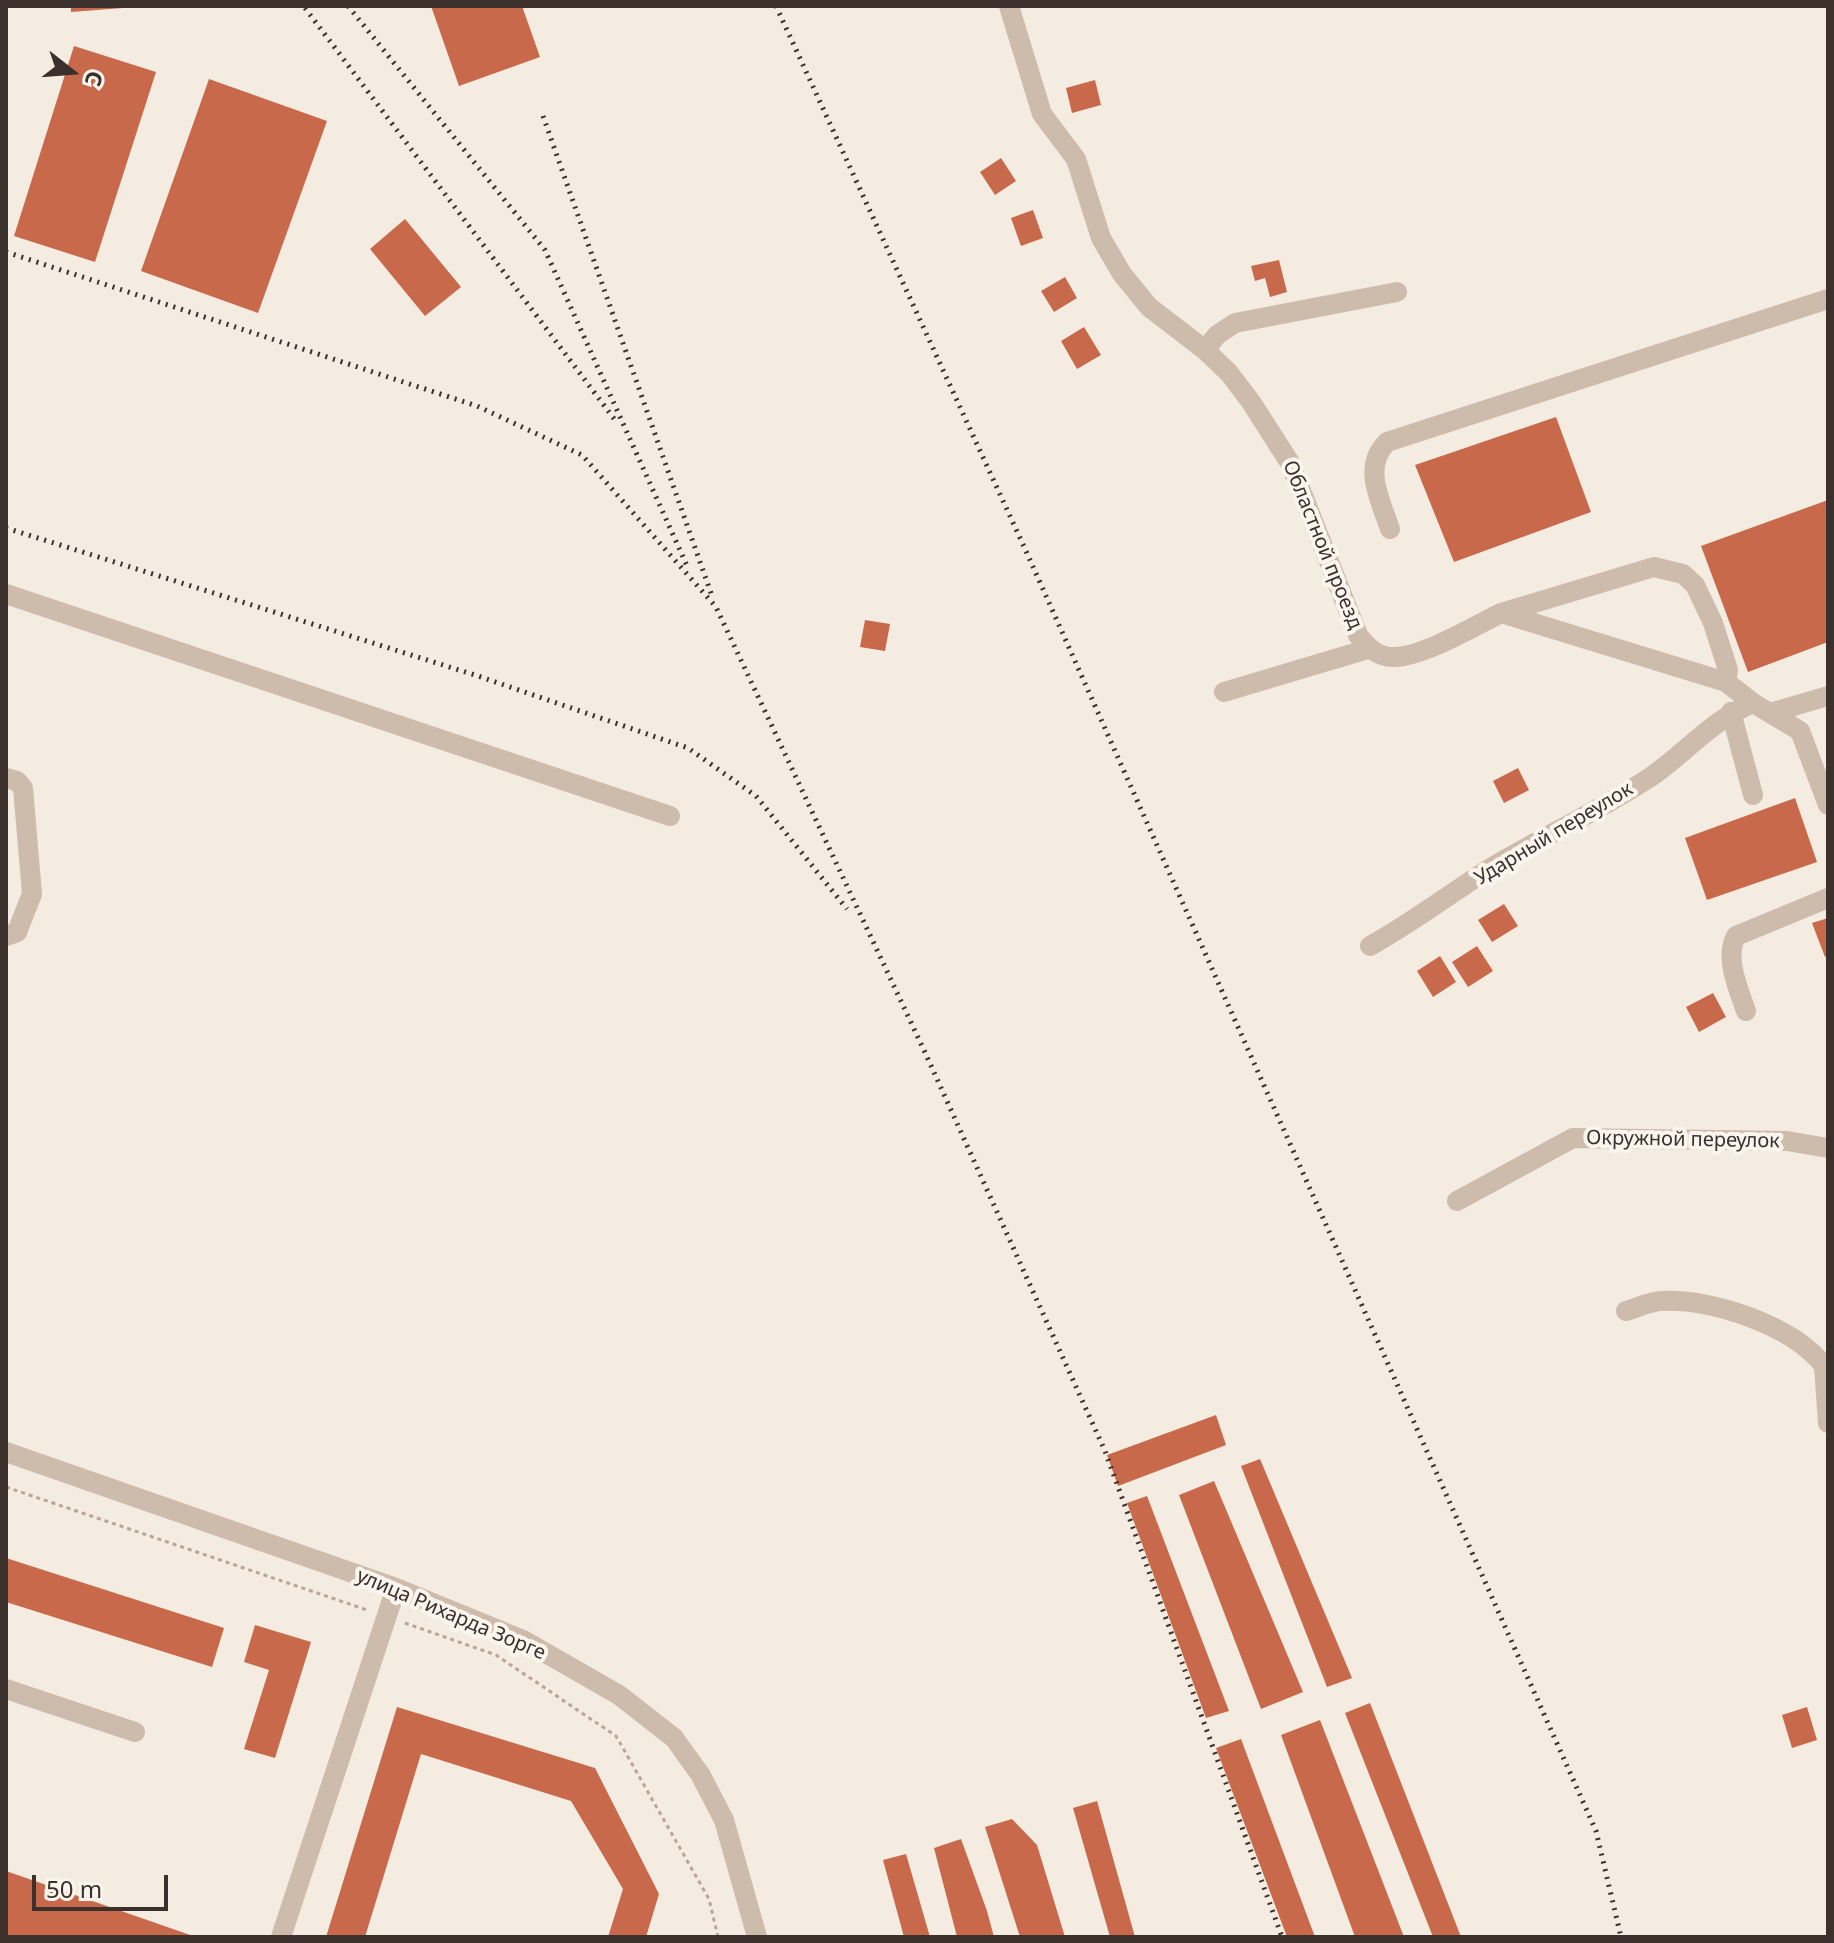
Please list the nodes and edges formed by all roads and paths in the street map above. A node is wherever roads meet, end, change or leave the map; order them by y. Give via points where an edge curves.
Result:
1 (1009, 6) edge
2 (1397, 292) dead end
3 (1828, 299) edge
4 (1205, 350) junction
5 (1390, 529) dead end
6 (6, 594) edge
7 (1501, 613) junction
8 (1368, 649) junction
9 (1726, 682) junction
10 (1224, 692) dead end
11 (1828, 696) edge
12 (1753, 703) junction
13 (1731, 712) junction
14 (1773, 712) junction
15 (6, 778) edge
16 (1753, 795) dead end
17 (1828, 805) edge
18 (670, 816) dead end
19 (1828, 898) edge
20 (6, 936) edge
21 (1370, 946) dead end
22 (1746, 1011) dead end
23 (1828, 1148) edge
24 (1457, 1201) dead end
25 (1626, 1311) dead end
26 (1826, 1366) edge
27 (1828, 1423) edge
28 (6, 1452) edge
29 (6, 1487) edge
30 (396, 1588) junction
31 (387, 1617) junction
32 (6, 1689) edge
33 (135, 1732) dead end
34 (281, 1937) edge
35 (718, 1937) edge
36 (757, 1937) edge

1 - 4 street, Областной проезд via 1042,114 1076,159 1101,238 1149,307
2 - 4 street via 1235,323
3 - 5 street via 1387,442 1377,452 1372,474
4 - 8 street, Областной проезд via 1244,392 1290,463
6 - 18 street
7 - 8 street, Областной проезд via 1450,639 1396,657
7 - 9 street
7 - 9 street, Областной проезд via 1654,567 1683,574 1695,585 1713,623 1728,670
8 - 10 street
9 - 12 street
11 - 14 street
12 - 13 street, Ударный переулок
12 - 14 street
13 - 16 street
13 - 21 street, Ударный переулок via 1650,777 1489,869
14 - 17 street via 1800,731
15 - 20 street via 23,788 32,894 17,932
19 - 22 street via 1736,936 1731,945 1735,978
23 - 24 street, Окружной переулок via 1787,1141 1573,1138
25 - 26 street via 1660,1301 1701,1304 1764,1323 1800,1341
26 - 27 street
28 - 30 street, улица Рихарда Зорге
29 - 31 path
30 - 31 street
30 - 36 street, улица Рихарда Зорге via 523,1640 619,1695 674,1738 724,1820
31 - 34 street
31 - 35 path via 496,1655 616,1736 709,1899
32 - 33 street

